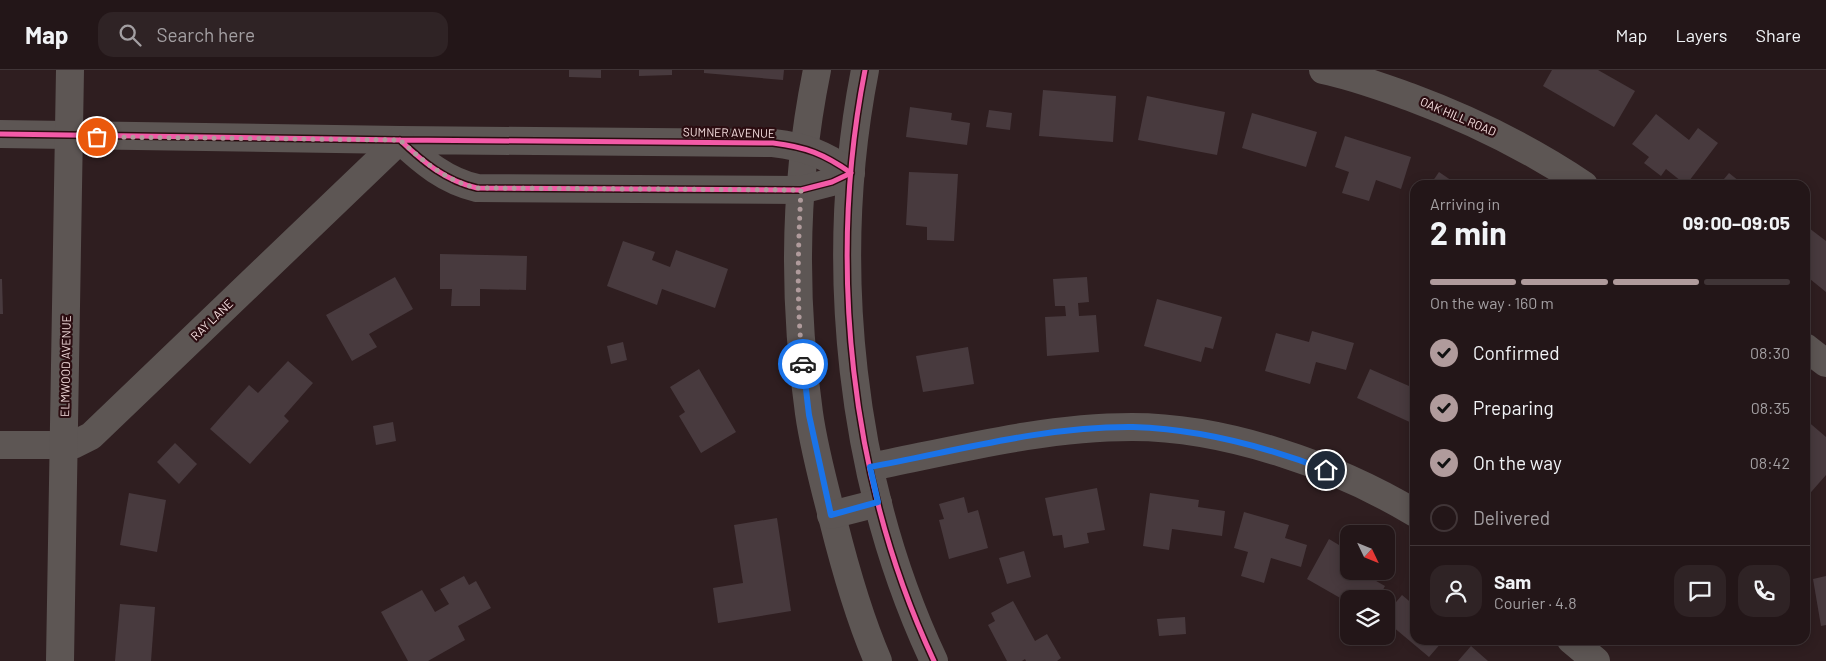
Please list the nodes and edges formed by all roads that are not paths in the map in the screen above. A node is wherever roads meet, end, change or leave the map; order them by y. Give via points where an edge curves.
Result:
1 (70, 70) edge
2 (817, 70) edge
3 (865, 70) edge
4 (1323, 70) edge
5 (0, 134) edge
6 (69, 136) junction
7 (400, 140) junction
8 (804, 148) junction
9 (851, 173) junction
10 (1576, 180) edge
11 (801, 190) junction
12 (1810, 351) edge
13 (1826, 363) edge
14 (0, 446) edge
15 (64, 446) junction
16 (870, 467) junction
17 (878, 502) junction
18 (1410, 510) edge
19 (831, 515) junction
20 (1577, 645) edge
21 (60, 661) edge
22 (878, 661) edge
23 (934, 661) edge
24 (1596, 661) edge

1 - 6 street, ELMWOOD AVENUE
2 - 8 street
3 - 9 street
4 - 10 street, OAK HILL ROAD via 1399,93 1481,126 1536,154
5 - 6 street, SUMNER AVENUE
6 - 7 street, SUMNER AVENUE
6 - 15 street, ELMWOOD AVENUE
7 - 8 street, SUMNER AVENUE via 757,142
7 - 11 street via 448,178 477,188
7 - 15 street, RAY LANE via 98,429 82,441
8 - 9 street, SUMNER AVENUE
8 - 11 street
9 - 11 street
9 - 16 street via 848,279 851,341
11 - 19 street via 798,251 800,333 809,415
12 - 13 street
14 - 15 street, RAY LANE
15 - 21 street, ELMWOOD AVENUE
16 - 17 street
16 - 18 street via 1032,436 1082,430 1155,428 1225,438 1281,454 1340,476
17 - 19 street
17 - 23 street via 904,591
19 - 22 street via 854,597
20 - 24 street

